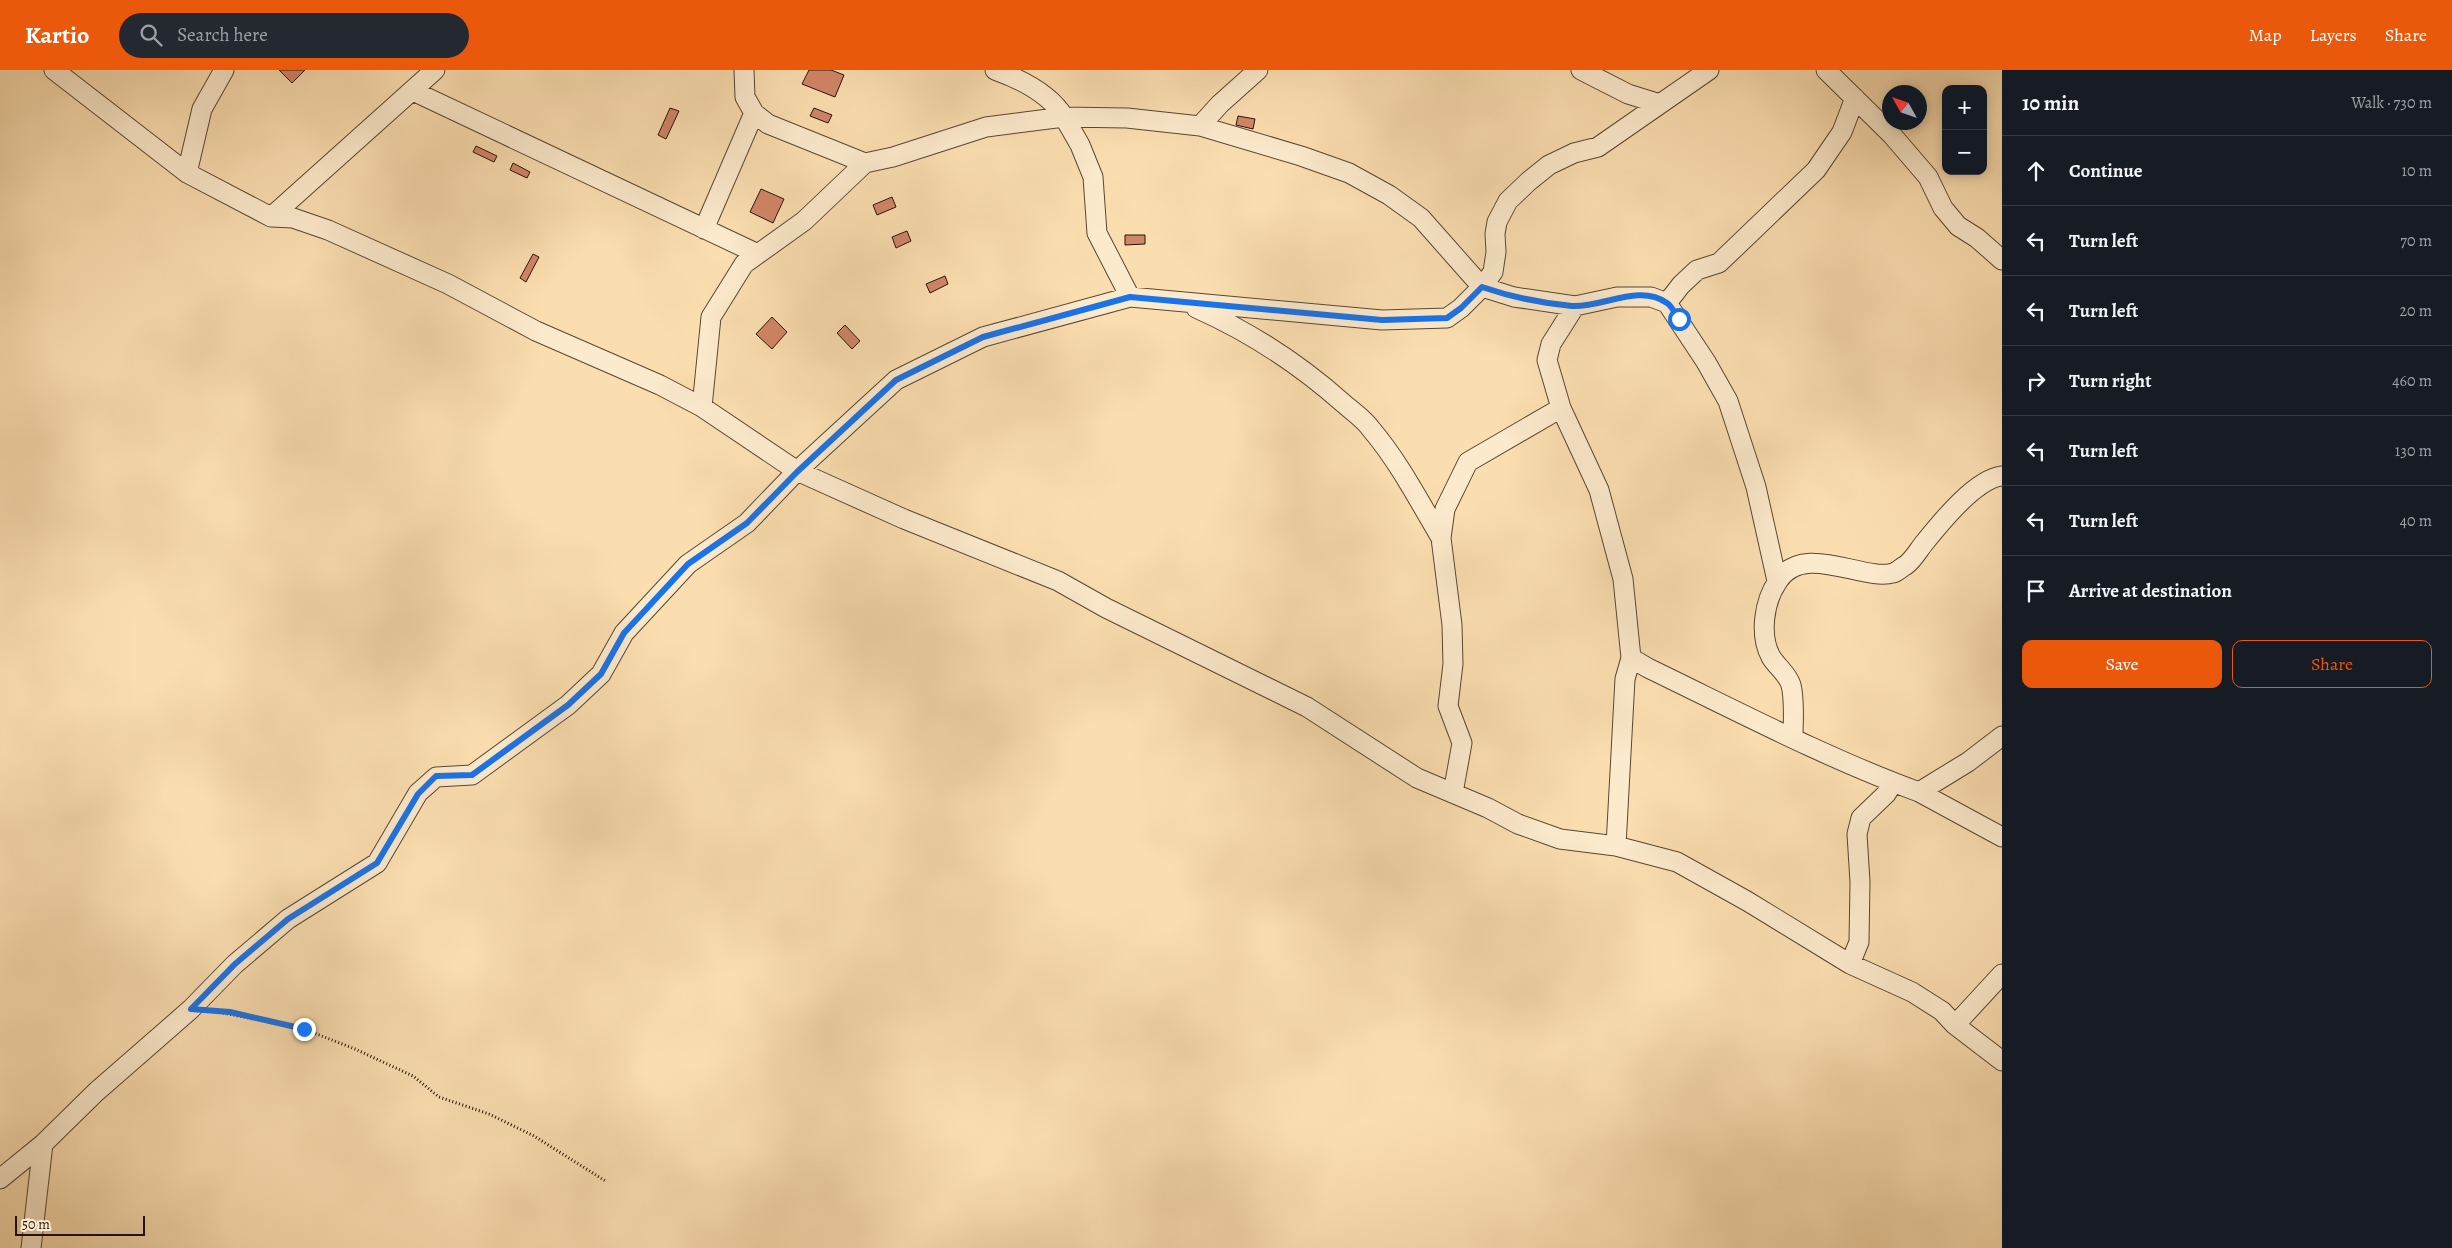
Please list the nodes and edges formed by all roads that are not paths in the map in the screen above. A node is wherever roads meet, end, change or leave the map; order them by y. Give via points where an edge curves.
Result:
1 (54, 70) edge
2 (224, 70) edge
3 (744, 70) edge
4 (995, 70) edge
5 (1258, 70) edge
6 (1581, 70) edge
7 (1709, 70) edge
8 (1826, 70) edge
9 (424, 77) edge
10 (1856, 98) junction
11 (1660, 104) junction
12 (754, 114) junction
13 (1064, 117) junction
14 (1200, 126) junction
15 (865, 163) junction
16 (186, 173) junction
17 (271, 217) junction
18 (704, 229) junction
19 (758, 254) junction
20 (2002, 260) edge
21 (1482, 287) junction
22 (1130, 297) junction
23 (1185, 302) junction
24 (1668, 303) junction
25 (1575, 306) junction
26 (702, 407) junction
27 (1561, 408) junction
28 (797, 472) junction
29 (2002, 476) edge
30 (1441, 538) junction
31 (1777, 581) junction
32 (1631, 658) junction
33 (2002, 736) edge
34 (1793, 738) junction
35 (1893, 783) junction
36 (1919, 792) junction
37 (1453, 793) junction
38 (2002, 837) edge
39 (1616, 846) junction
40 (1850, 964) junction
41 (2002, 974) edge
42 (1955, 1025) junction
43 (2002, 1062) edge
44 (43, 1144) junction
45 (0, 1179) edge
46 (31, 1248) edge

1 - 16 street
2 - 16 street via 202,109
3 - 12 street via 745,97
4 - 13 street via 1020,81 1056,104
5 - 14 street
6 - 11 street via 1628,94
7 - 11 street
8 - 10 street
9 - 17 street
9 - 18 street
10 - 20 street via 1928,176 1943,208 1958,226
10 - 24 street via 1842,132 1816,170 1719,263 1697,270
11 - 21 street via 1598,147 1574,153 1549,166 1508,201 1497,222 1493,272
12 - 15 street via 768,124
12 - 18 street
13 - 14 street via 1128,118
13 - 15 street via 986,127 893,158
13 - 22 street via 1093,177 1097,233
14 - 21 street via 1326,164 1350,173 1389,195 1421,218
15 - 19 street via 804,220
16 - 17 street
17 - 26 street via 293,218 328,230 448,284 536,331 660,385
18 - 19 street
19 - 26 street via 744,264 711,317
21 - 23 street via 1447,318 1382,320
21 - 25 street via 1514,297
22 - 23 street
22 - 28 street via 983,337 896,380
23 - 30 street via 1234,325 1283,356 1325,387 1370,427 1402,471
24 - 25 street via 1651,297 1631,297
24 - 31 street via 1728,401 1756,487
25 - 27 street via 1551,344 1547,360
26 - 28 street
27 - 30 street via 1468,462 1445,510
27 - 32 street via 1599,490 1622,579
28 - 37 street via 1058,581 1308,708 1417,778
28 - 44 street via 747,523 688,564 624,633 601,674 568,705 472,775 436,776 418,794 377,863 288,919 235,964 191,1009 96,1092
29 - 31 street via 1975,489 1908,563 1893,573 1827,563 1799,566
30 - 37 street via 1452,625 1448,706 1462,744
31 - 34 street via 1765,613 1765,630 1772,658 1790,685
32 - 34 street
32 - 39 street via 1626,679
33 - 36 street via 1968,762
34 - 35 street
35 - 36 street
35 - 40 street via 1861,818 1857,834 1859,942
36 - 38 street
37 - 39 street via 1518,824 1560,839
39 - 40 street via 1677,862
40 - 42 street via 1912,992 1942,1011
41 - 42 street
42 - 43 street
44 - 45 street
44 - 46 street

